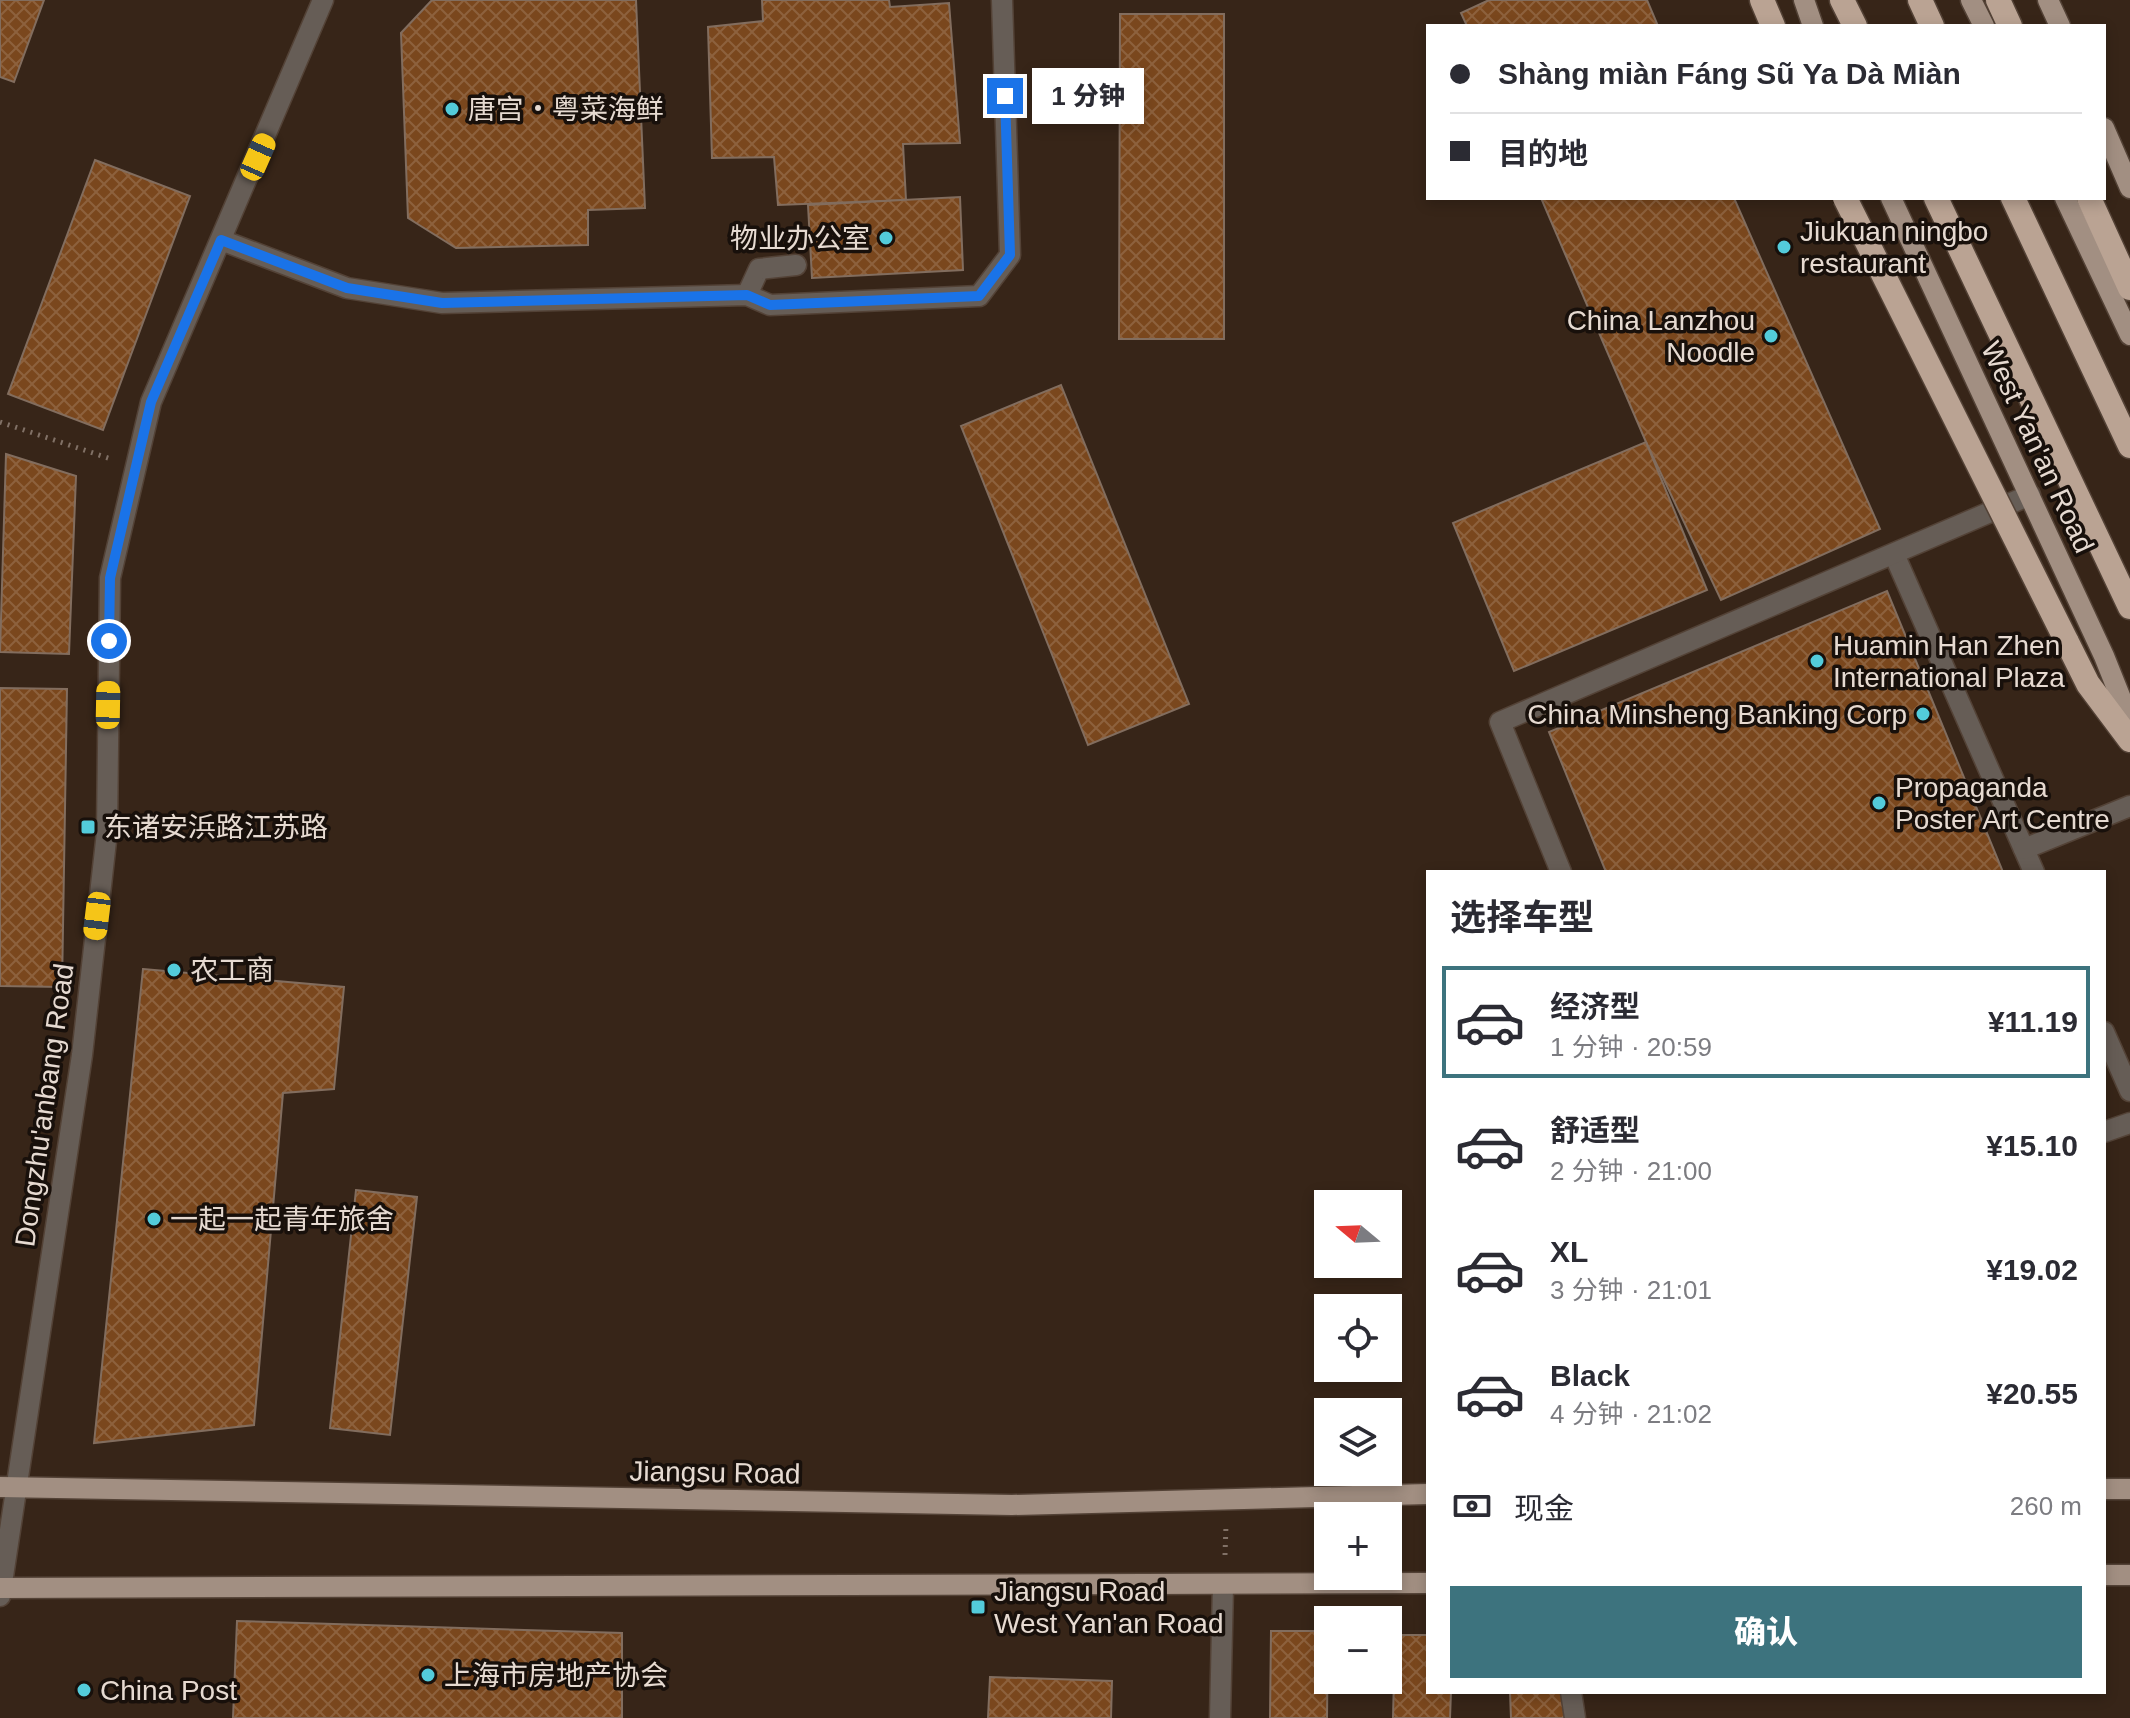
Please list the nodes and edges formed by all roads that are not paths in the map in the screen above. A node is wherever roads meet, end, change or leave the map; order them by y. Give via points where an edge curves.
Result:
1 (323, 0) edge
2 (1002, 0) edge
3 (1762, 0) edge
4 (1804, 0) edge
5 (1842, 0) edge
6 (1920, 0) edge
7 (1971, 0) edge
8 (1998, 0) edge
9 (2048, 0) edge
10 (1772, 24) edge
11 (1812, 24) edge
12 (1854, 24) edge
13 (1931, 24) edge
14 (1983, 24) edge
15 (2009, 24) edge
16 (2059, 24) edge
17 (2106, 133) edge
18 (2130, 188) edge
19 (1846, 200) edge
20 (1892, 200) edge
21 (1937, 200) edge
22 (2014, 200) edge
23 (2066, 200) edge
24 (2090, 200) edge
25 (221, 240) junction
26 (796, 265) dead end
27 (2130, 288) edge
28 (747, 295) junction
29 (2130, 335) edge
30 (2130, 446) edge
31 (2030, 495) junction
32 (1894, 554) junction
33 (2130, 607) edge
34 (2130, 721) edge
35 (2130, 740) edge
36 (2130, 806) edge
37 (2024, 849) junction
38 (1560, 870) edge
39 (2033, 870) edge
40 (2106, 1037) edge
41 (2130, 1091) edge
42 (2130, 1123) edge
43 (2106, 1131) edge
44 (9, 1488) edge
45 (2106, 1489) edge
46 (2130, 1489) edge
47 (1426, 1494) edge
48 (2106, 1575) edge
49 (2130, 1575) edge
50 (1426, 1583) edge
51 (1223, 1586) junction
52 (0, 1591) edge
53 (1571, 1694) edge
54 (1220, 1718) edge
55 (1575, 1718) edge

1 - 25 street, Dongzhu'anbang Road
2 - 28 street via 1010,255 979,296 770,305
3 - 10 highway
4 - 11 main road
5 - 12 highway
6 - 13 highway
7 - 14 main road
8 - 15 highway
9 - 16 main road
17 - 18 main road
19 - 35 highway, bridge via 2088,684
20 - 31 main road, West Yan'an Road
21 - 33 highway
22 - 30 highway
23 - 29 main road
24 - 27 highway
25 - 28 street via 347,288 442,303
25 - 44 street, Dongzhu'anbang Road via 151,402 110,578 107,832 82,1055
26 - 28 street via 759,269
31 - 32 street
31 - 34 main road, West Yan'an Road
32 - 37 street
32 - 38 street via 1500,722
36 - 37 street
37 - 39 street
40 - 41 street
42 - 43 street
44 - 47 main road, Jiangsu Road via 1012,1505
44 - 52 street, Dongzhu'anbang Road
45 - 46 main road
48 - 49 main road
50 - 51 main road
51 - 52 main road
51 - 54 street
53 - 55 street

